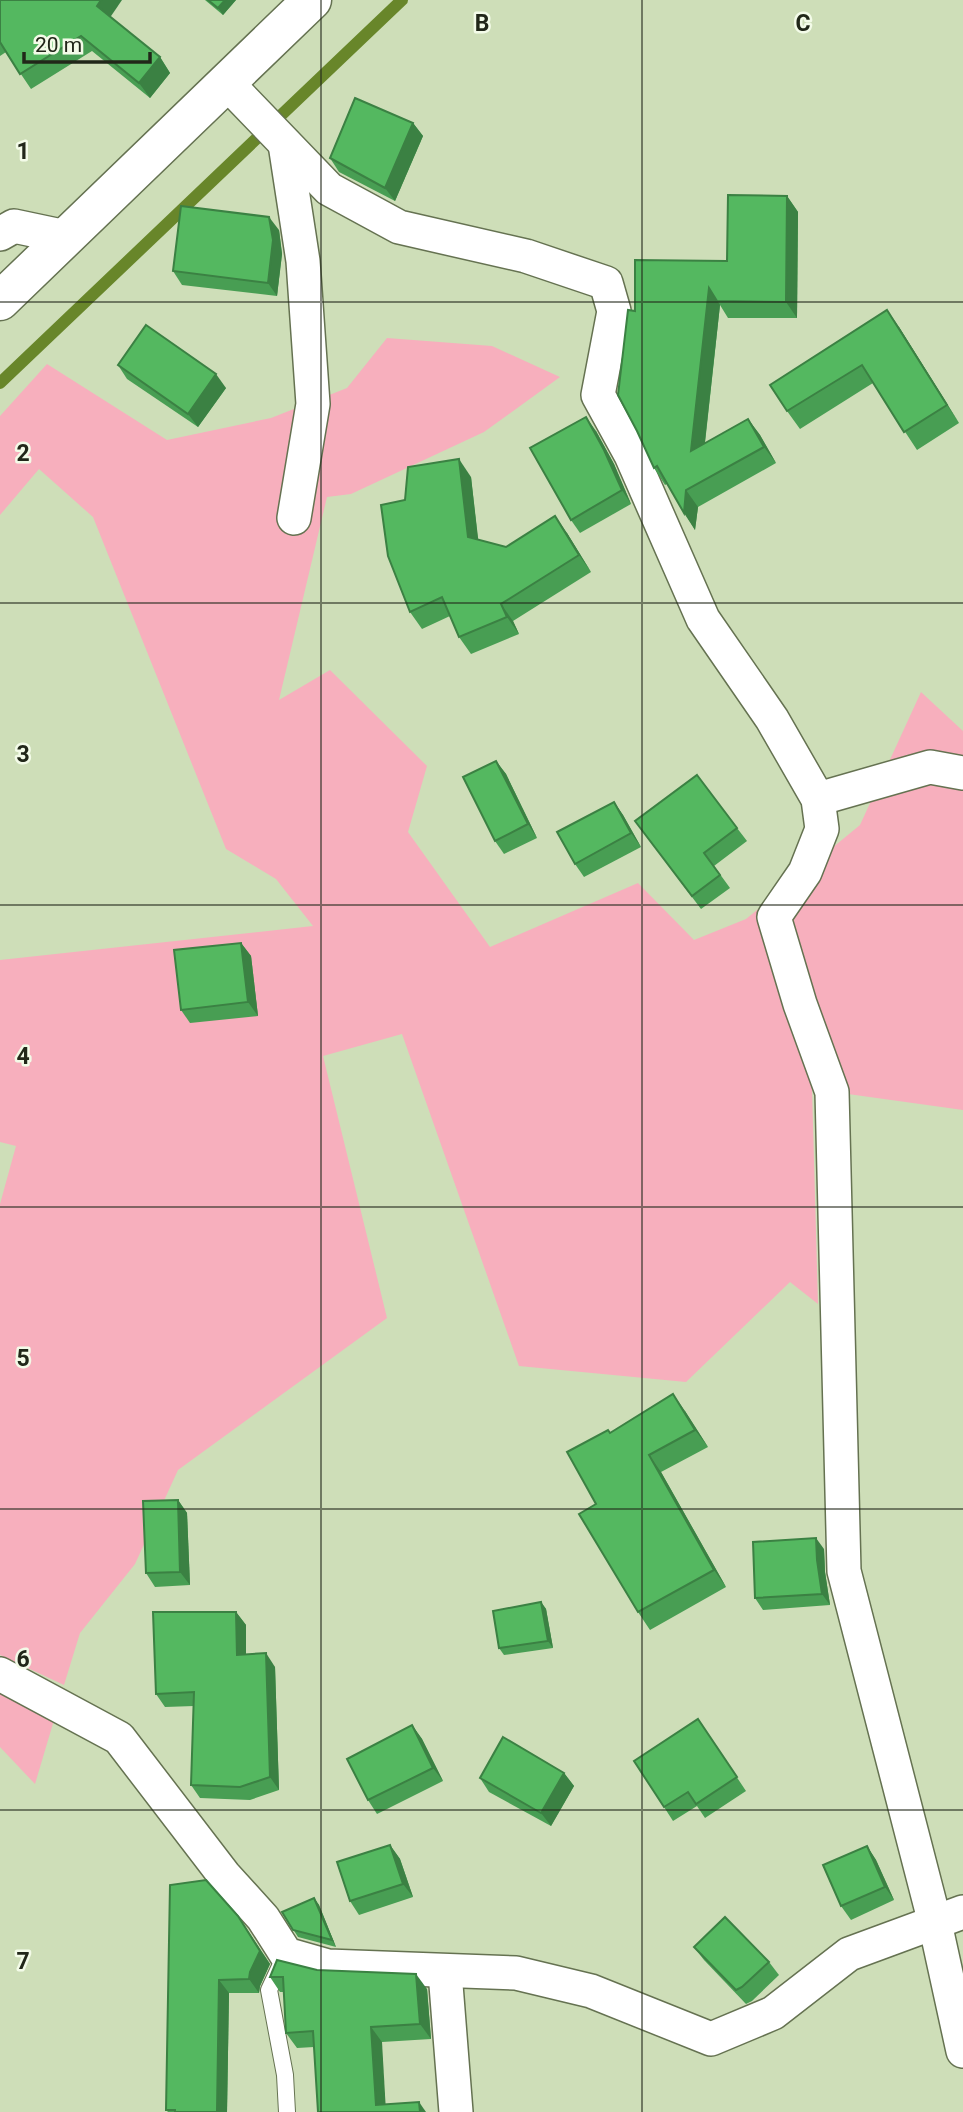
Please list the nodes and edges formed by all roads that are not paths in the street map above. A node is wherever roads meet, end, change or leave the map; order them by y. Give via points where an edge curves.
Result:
1 (312, 0) edge
2 (231, 87) junction
3 (285, 144) junction
4 (5, 221) edge
5 (66, 237) junction
6 (0, 301) edge
7 (294, 518) dead end
8 (963, 774) edge
9 (818, 799) junction
10 (0, 1674) edge
11 (949, 1918) edge
12 (286, 1954) junction
13 (445, 1972) junction
14 (963, 2051) edge
15 (287, 2112) edge
16 (456, 2112) edge

1 - 2 street
2 - 3 street
2 - 5 street
3 - 7 street via 303,261 313,404
3 - 9 street via 329,189 400,227 526,256 606,283 614,311 598,395 631,455 703,619 772,719
4 - 5 street
5 - 6 street
8 - 9 street via 930,767
9 - 11 street via 822,829 805,872 774,917 832,1092 844,1572
10 - 12 street via 119,1738 224,1875 263,1918
11 - 13 street via 849,1954 773,2013 710,2039 592,1991 516,1973
11 - 14 street
12 - 13 street via 328,1966
12 - 15 lane via 269,1990
13 - 16 street

